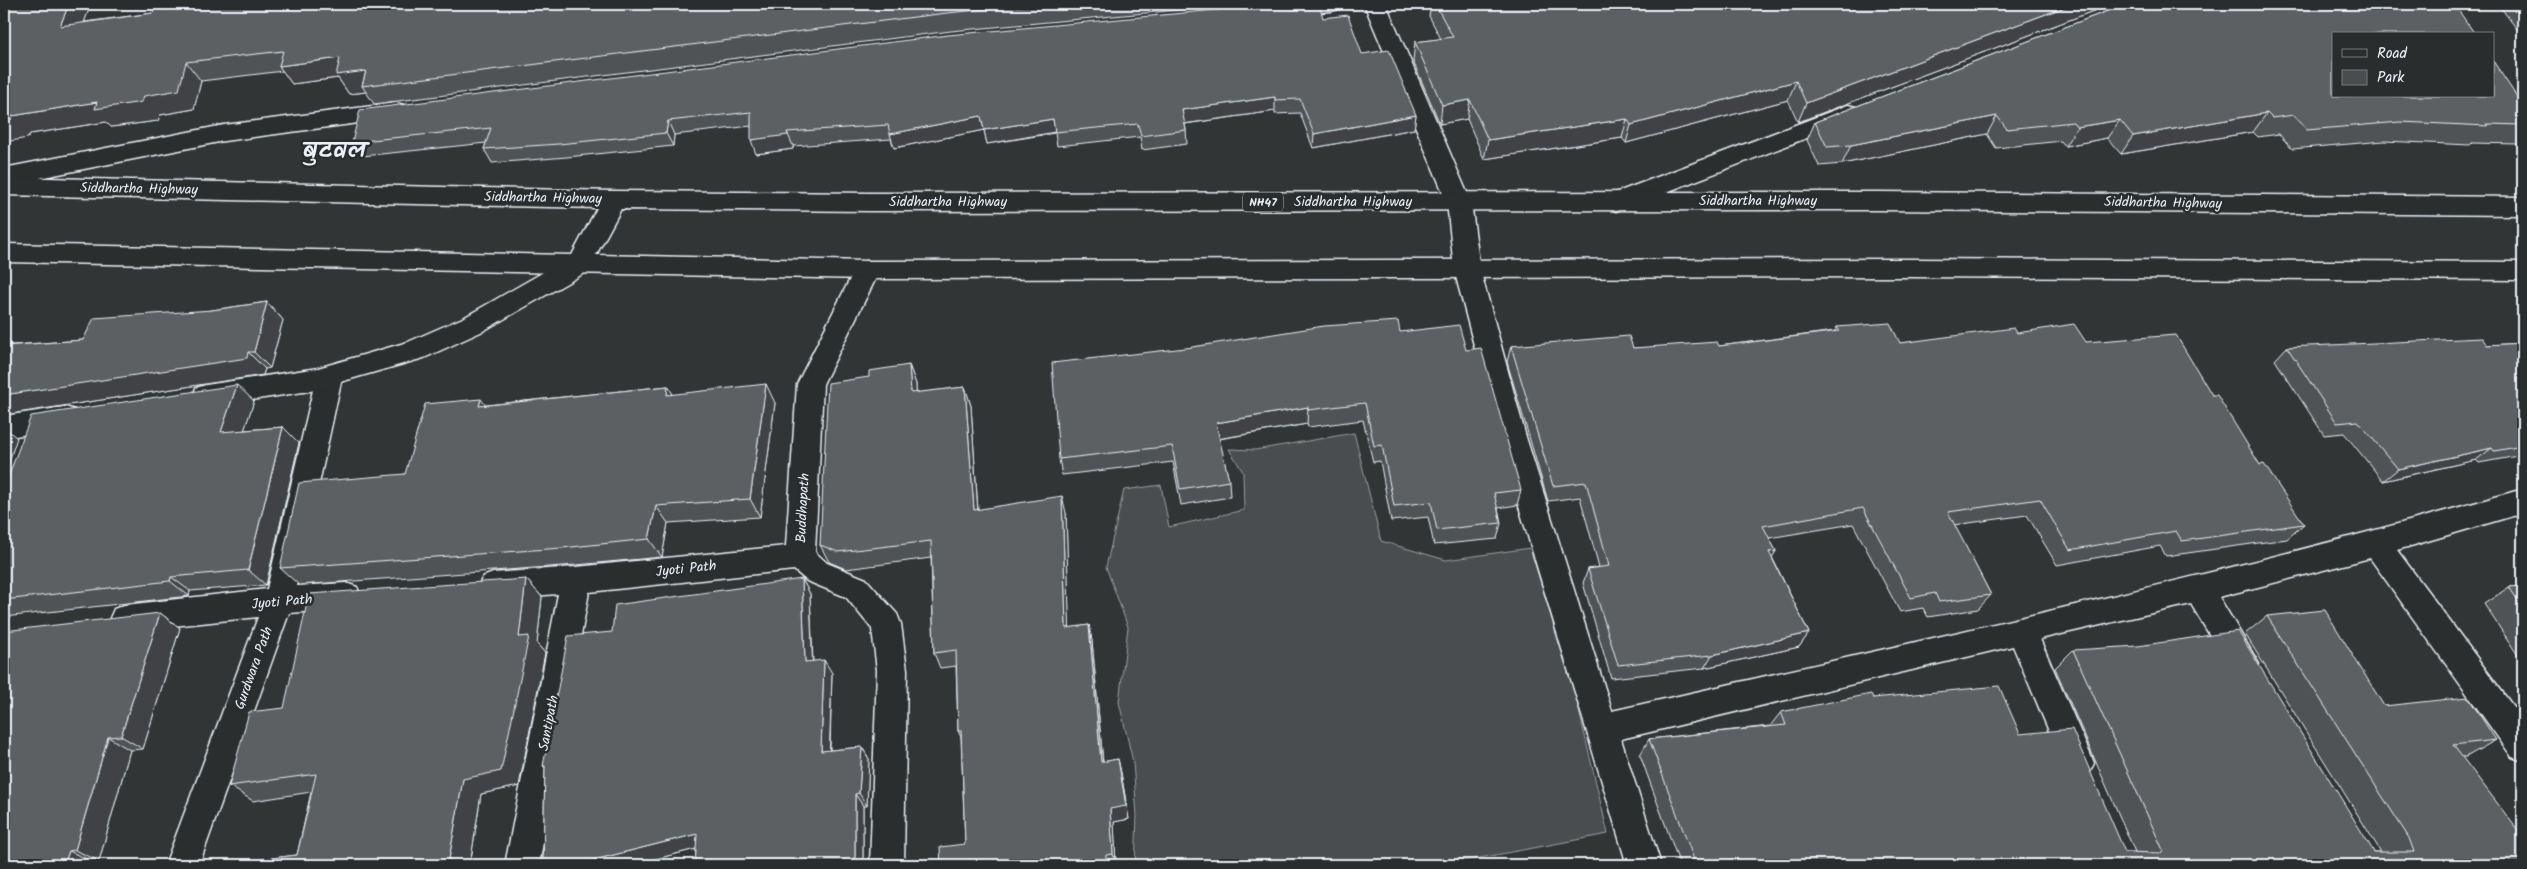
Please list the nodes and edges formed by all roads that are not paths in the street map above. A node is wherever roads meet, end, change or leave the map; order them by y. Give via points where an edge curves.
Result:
1 (1330, 4) edge
2 (1375, 4) edge
3 (1262, 10) edge
4 (1867, 106) edge
5 (421, 108) edge
6 (4, 177) edge
7 (4, 186) edge
8 (614, 200) junction
9 (1459, 202) junction
10 (1616, 202) junction
11 (2523, 206) edge
12 (4, 253) edge
13 (579, 264) junction
14 (1467, 269) junction
15 (867, 270) junction
16 (2523, 272) edge
17 (328, 378) junction
18 (182, 399) edge
19 (86, 414) edge
20 (39, 422) junction
21 (4, 427) edge
22 (30, 448) edge
23 (2523, 501) edge
24 (2376, 544) junction
25 (800, 557) junction
26 (576, 580) junction
27 (467, 588) edge
28 (2198, 589) junction
29 (368, 595) edge
30 (279, 601) junction
31 (102, 621) edge
32 (2022, 632) junction
33 (2260, 690) edge
34 (1603, 728) junction
35 (2523, 746) edge
36 (2091, 793) edge
37 (182, 865) edge
38 (522, 865) edge
39 (887, 865) edge
40 (1641, 865) edge

1 - 3 main road
2 - 9 main road
4 - 10 main road
5 - 6 main road via 224,132
7 - 8 main road, Siddhartha Highway / NH47
8 - 9 main road, Siddhartha Highway / NH47
8 - 13 main road
9 - 10 main road, Siddhartha Highway / NH47
9 - 14 main road
10 - 11 main road, Siddhartha Highway / NH47
12 - 13 main road
13 - 15 main road
13 - 17 main road via 474,324 415,351 328,375
14 - 15 main road
14 - 16 main road
14 - 34 main road via 1512,437
15 - 25 main road, Buddhapath via 810,384
17 - 18 main road
17 - 30 main road, Gurdwara Path
19 - 20 main road
20 - 21 main road
20 - 22 main road
23 - 24 main road
24 - 28 main road
24 - 35 main road
25 - 26 main road, Jyoti Path
25 - 39 main road, Buddhapath via 817,572 856,588 886,624 892,670
26 - 27 main road, Jyoti Path
26 - 38 main road, Santipath
28 - 32 main road
28 - 33 main road
29 - 30 main road, Jyoti Path
30 - 31 main road, Jyoti Path
30 - 37 main road, Gurdwara Path
32 - 34 main road
32 - 36 main road
34 - 40 main road

